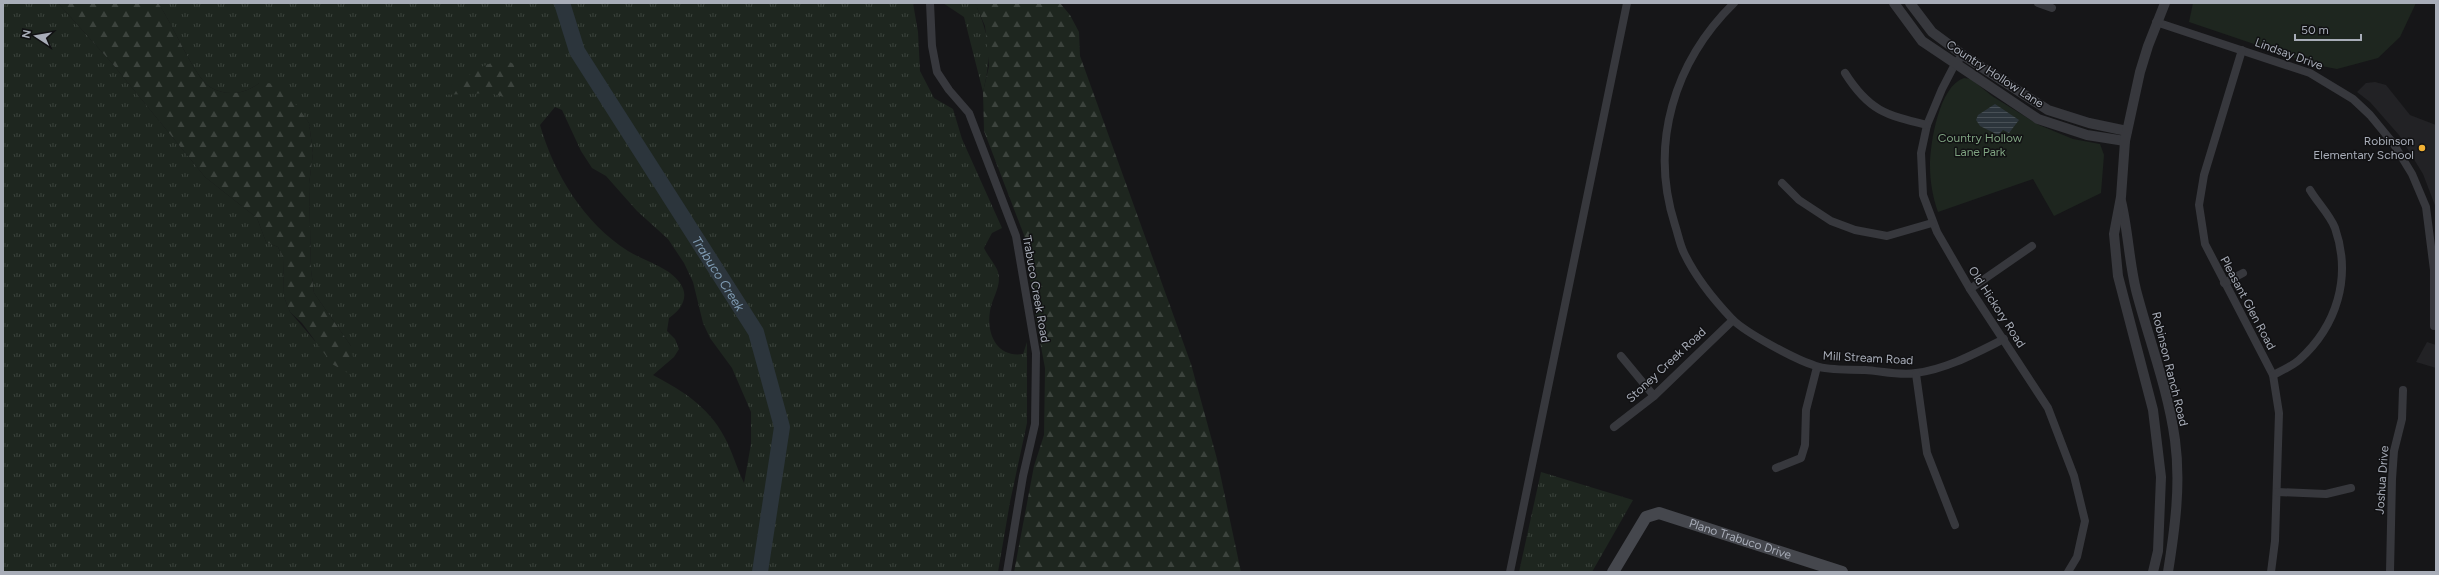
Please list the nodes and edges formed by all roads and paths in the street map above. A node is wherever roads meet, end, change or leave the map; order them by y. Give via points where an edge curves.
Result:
1 (930, 3) edge
2 (1627, 3) edge
3 (1734, 3) edge
4 (1894, 3) edge
5 (1910, 3) edge
6 (2038, 3) edge
7 (2165, 3) edge
8 (2052, 8) dead end
9 (2156, 22) junction
10 (2242, 50) junction
11 (1963, 55) junction
12 (1955, 64) junction
13 (1845, 73) dead end
14 (1927, 125) junction
15 (2126, 136) junction
16 (1782, 183) dead end
17 (2310, 190) dead end
18 (2121, 197) junction
19 (1932, 223) junction
20 (2032, 246) dead end
21 (2244, 272) dead end
22 (2224, 283) junction
23 (1970, 289) junction
24 (1733, 320) junction
25 (2434, 326) dead end
26 (2004, 339) junction
27 (1621, 356) dead end
28 (1817, 367) junction
29 (1916, 374) junction
30 (2273, 376) junction
31 (2403, 390) dead end
32 (1654, 396) junction
33 (1614, 427) dead end
34 (1776, 468) dead end
35 (2351, 488) dead end
36 (2277, 492) junction
37 (1955, 525) dead end
38 (1007, 572) edge
39 (1510, 572) edge
40 (1613, 572) edge
41 (1842, 572) edge
42 (2068, 572) edge
43 (2153, 572) edge
44 (2168, 572) edge
45 (2271, 572) edge
46 (2390, 572) edge

1 - 38 street, Trabuco Creek Road via 932,46 937,72 969,112 1016,236 1036,353 1035,424 1022,476
2 - 39 street
3 - 24 street, Mill Stream Road via 1712,24 1685,70 1672,105 1666,137 1664,178 1670,211 1684,253 1706,287
4 - 12 street, Country Hollow Lane via 1922,41
5 - 11 street, Country Hollow Lane via 1932,32
6 - 8 street
7 - 9 street, Robinson Ranch Road
9 - 10 street, Lindsay Drive
9 - 15 street, Robinson Ranch Road via 2140,72
10 - 22 street, Pleasant Glen Road via 2204,175 2199,205 2205,244
10 - 25 street, Lindsay Drive via 2304,70 2332,85 2359,105 2393,143 2412,174 2426,207 2434,270
11 - 12 street, Old Hickory Road
11 - 15 street, Country Hollow Lane via 2048,110
12 - 14 street, Old Hickory Road
12 - 15 street, Country Hollow Lane via 2038,119 2087,135
13 - 14 street via 1856,91 1877,110
14 - 19 street, Old Hickory Road via 1921,153 1922,180
15 - 18 street, Robinson Ranch Road
16 - 19 street via 1799,200 1832,221 1855,230 1887,236
17 - 30 street via 2335,227 2343,261 2341,295 2330,323 2299,360
18 - 43 street, Robinson Ranch Road via 2114,234 2118,276 2153,410 2161,478 2158,551
18 - 44 street, Robinson Ranch Road via 2128,227 2136,288 2175,440 2175,530
19 - 23 street, Old Hickory Road
20 - 23 street
21 - 22 street
22 - 30 street, Pleasant Glen Road
23 - 26 street, Old Hickory Road
24 - 28 street, Mill Stream Road via 1775,347
24 - 32 street, Stoney Creek Road
26 - 29 street, Mill Stream Road via 1960,361
26 - 42 street, Old Hickory Road via 2048,408 2074,476 2085,521 2077,557
27 - 32 street
28 - 29 street, Mill Stream Road
28 - 34 street via 1806,410 1805,445 1801,458
29 - 37 street via 1927,452
30 - 36 street, Pleasant Glen Road via 2278,413
31 - 46 street, Joshua Drive via 2402,419 2394,451 2392,479
32 - 33 street, Stoney Creek Road
35 - 36 street via 2326,494
36 - 45 street, Pleasant Glen Road
40 - 41 main road, Plano Trabuco Drive via 1641,523 1649,515 1662,514

